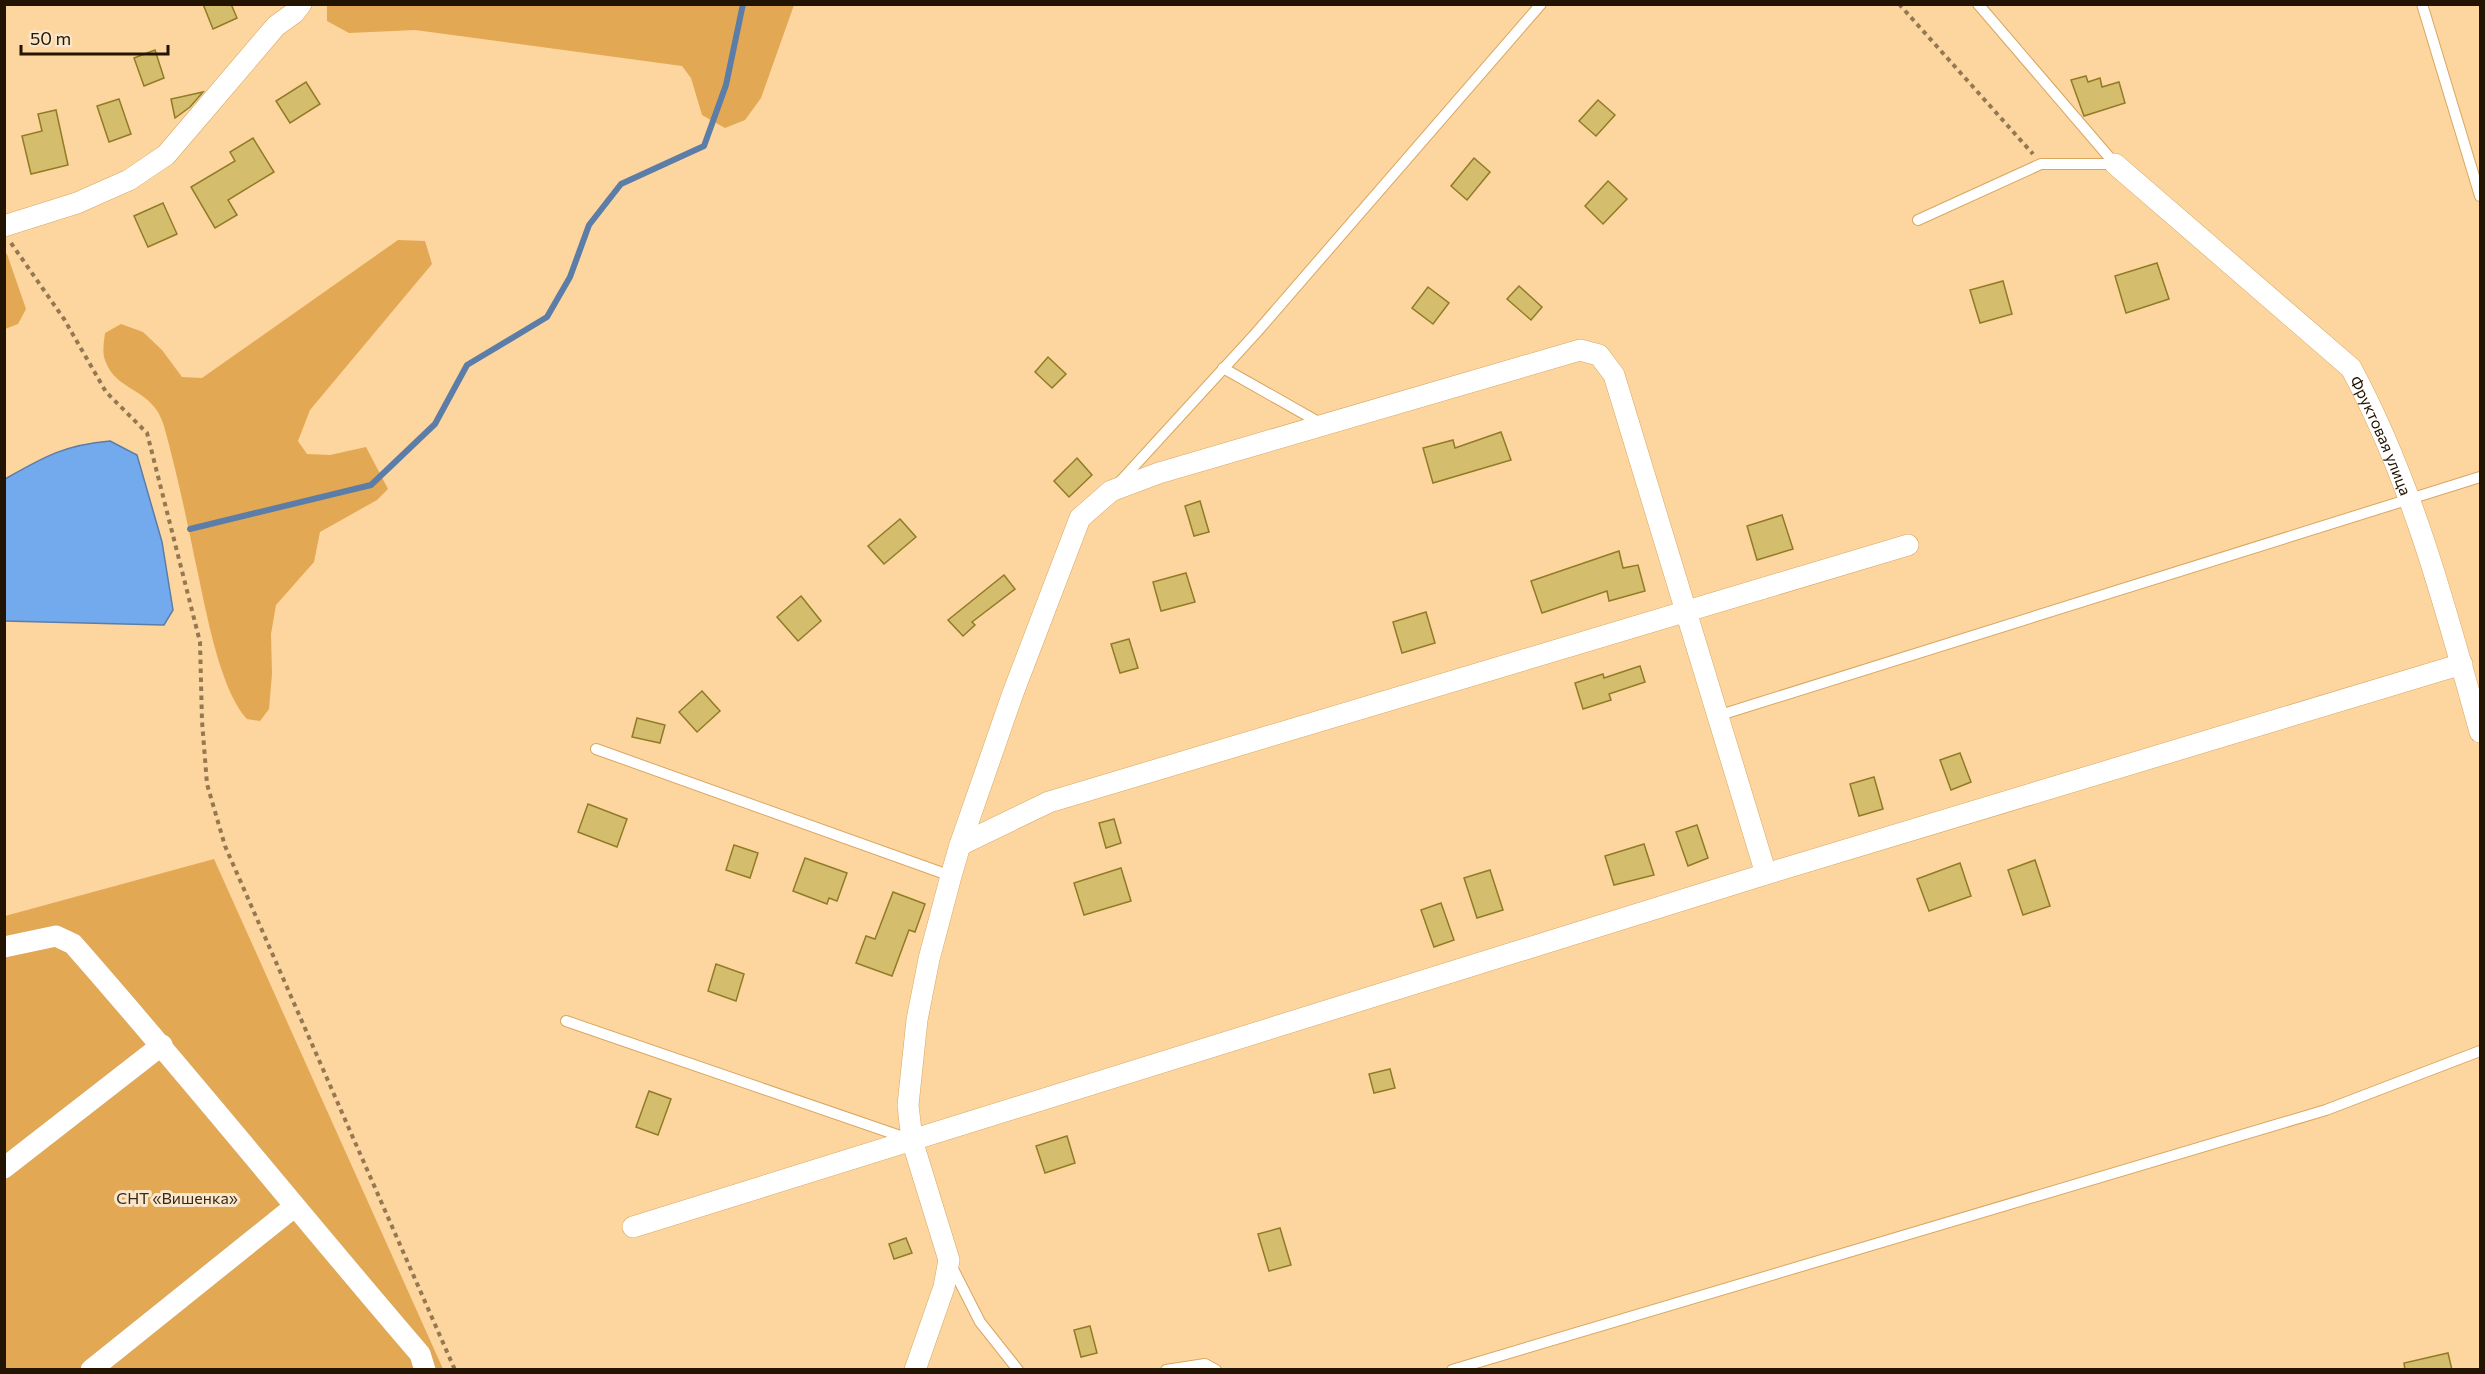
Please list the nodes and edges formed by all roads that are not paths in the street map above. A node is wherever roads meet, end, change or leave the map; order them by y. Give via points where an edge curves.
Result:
1 (301, 4) edge
2 (1541, 4) edge
3 (1978, 4) edge
4 (2422, 4) edge
5 (2115, 164) junction
6 (2481, 196) edge
7 (1918, 220) dead end
8 (4, 226) edge
9 (1223, 368) junction
10 (1324, 425) junction
11 (2481, 477) edge
12 (1111, 492) junction
13 (2410, 501) junction
14 (1908, 545) dead end
15 (1686, 611) junction
16 (2462, 663) junction
17 (1717, 716) junction
18 (2481, 732) edge
19 (596, 749) dead end
20 (960, 845) junction
21 (1766, 874) junction
22 (951, 876) junction
23 (4, 947) edge
24 (566, 1021) dead end
25 (162, 1046) junction
26 (2481, 1051) edge
27 (912, 1140) junction
28 (4, 1168) edge
29 (294, 1207) junction
30 (633, 1227) dead end
31 (949, 1260) junction
32 (91, 1370) edge
33 (425, 1370) edge
34 (915, 1370) edge
35 (1018, 1370) edge
36 (1166, 1370) edge
37 (1216, 1370) edge
38 (1452, 1370) edge

1 - 8 street via 276,26 166,155 129,180 78,203
2 - 9 lane
3 - 5 lane
4 - 6 lane
5 - 7 lane via 2042,164
5 - 13 street, Фруктовая улица via 2351,368 2372,406
9 - 10 lane
9 - 12 lane
10 - 12 street via 1159,473
10 - 15 street via 1580,350 1599,354 1614,375
11 - 13 lane
12 - 20 street via 1080,518
13 - 16 street, Фруктовая улица
13 - 17 lane
14 - 15 street
15 - 17 street
15 - 20 street via 1049,802
16 - 18 street, Фруктовая улица
16 - 21 street
17 - 21 street
19 - 22 lane
20 - 22 street
21 - 27 street
22 - 27 street via 917,1020 908,1106
23 - 25 street via 56,936 73,944
24 - 27 lane
25 - 28 street
25 - 29 street
26 - 38 lane via 2326,1110
27 - 30 street
27 - 31 street
29 - 32 street
29 - 33 street via 420,1354
31 - 34 street via 944,1287
31 - 35 lane via 980,1322
36 - 37 lane via 1205,1364

